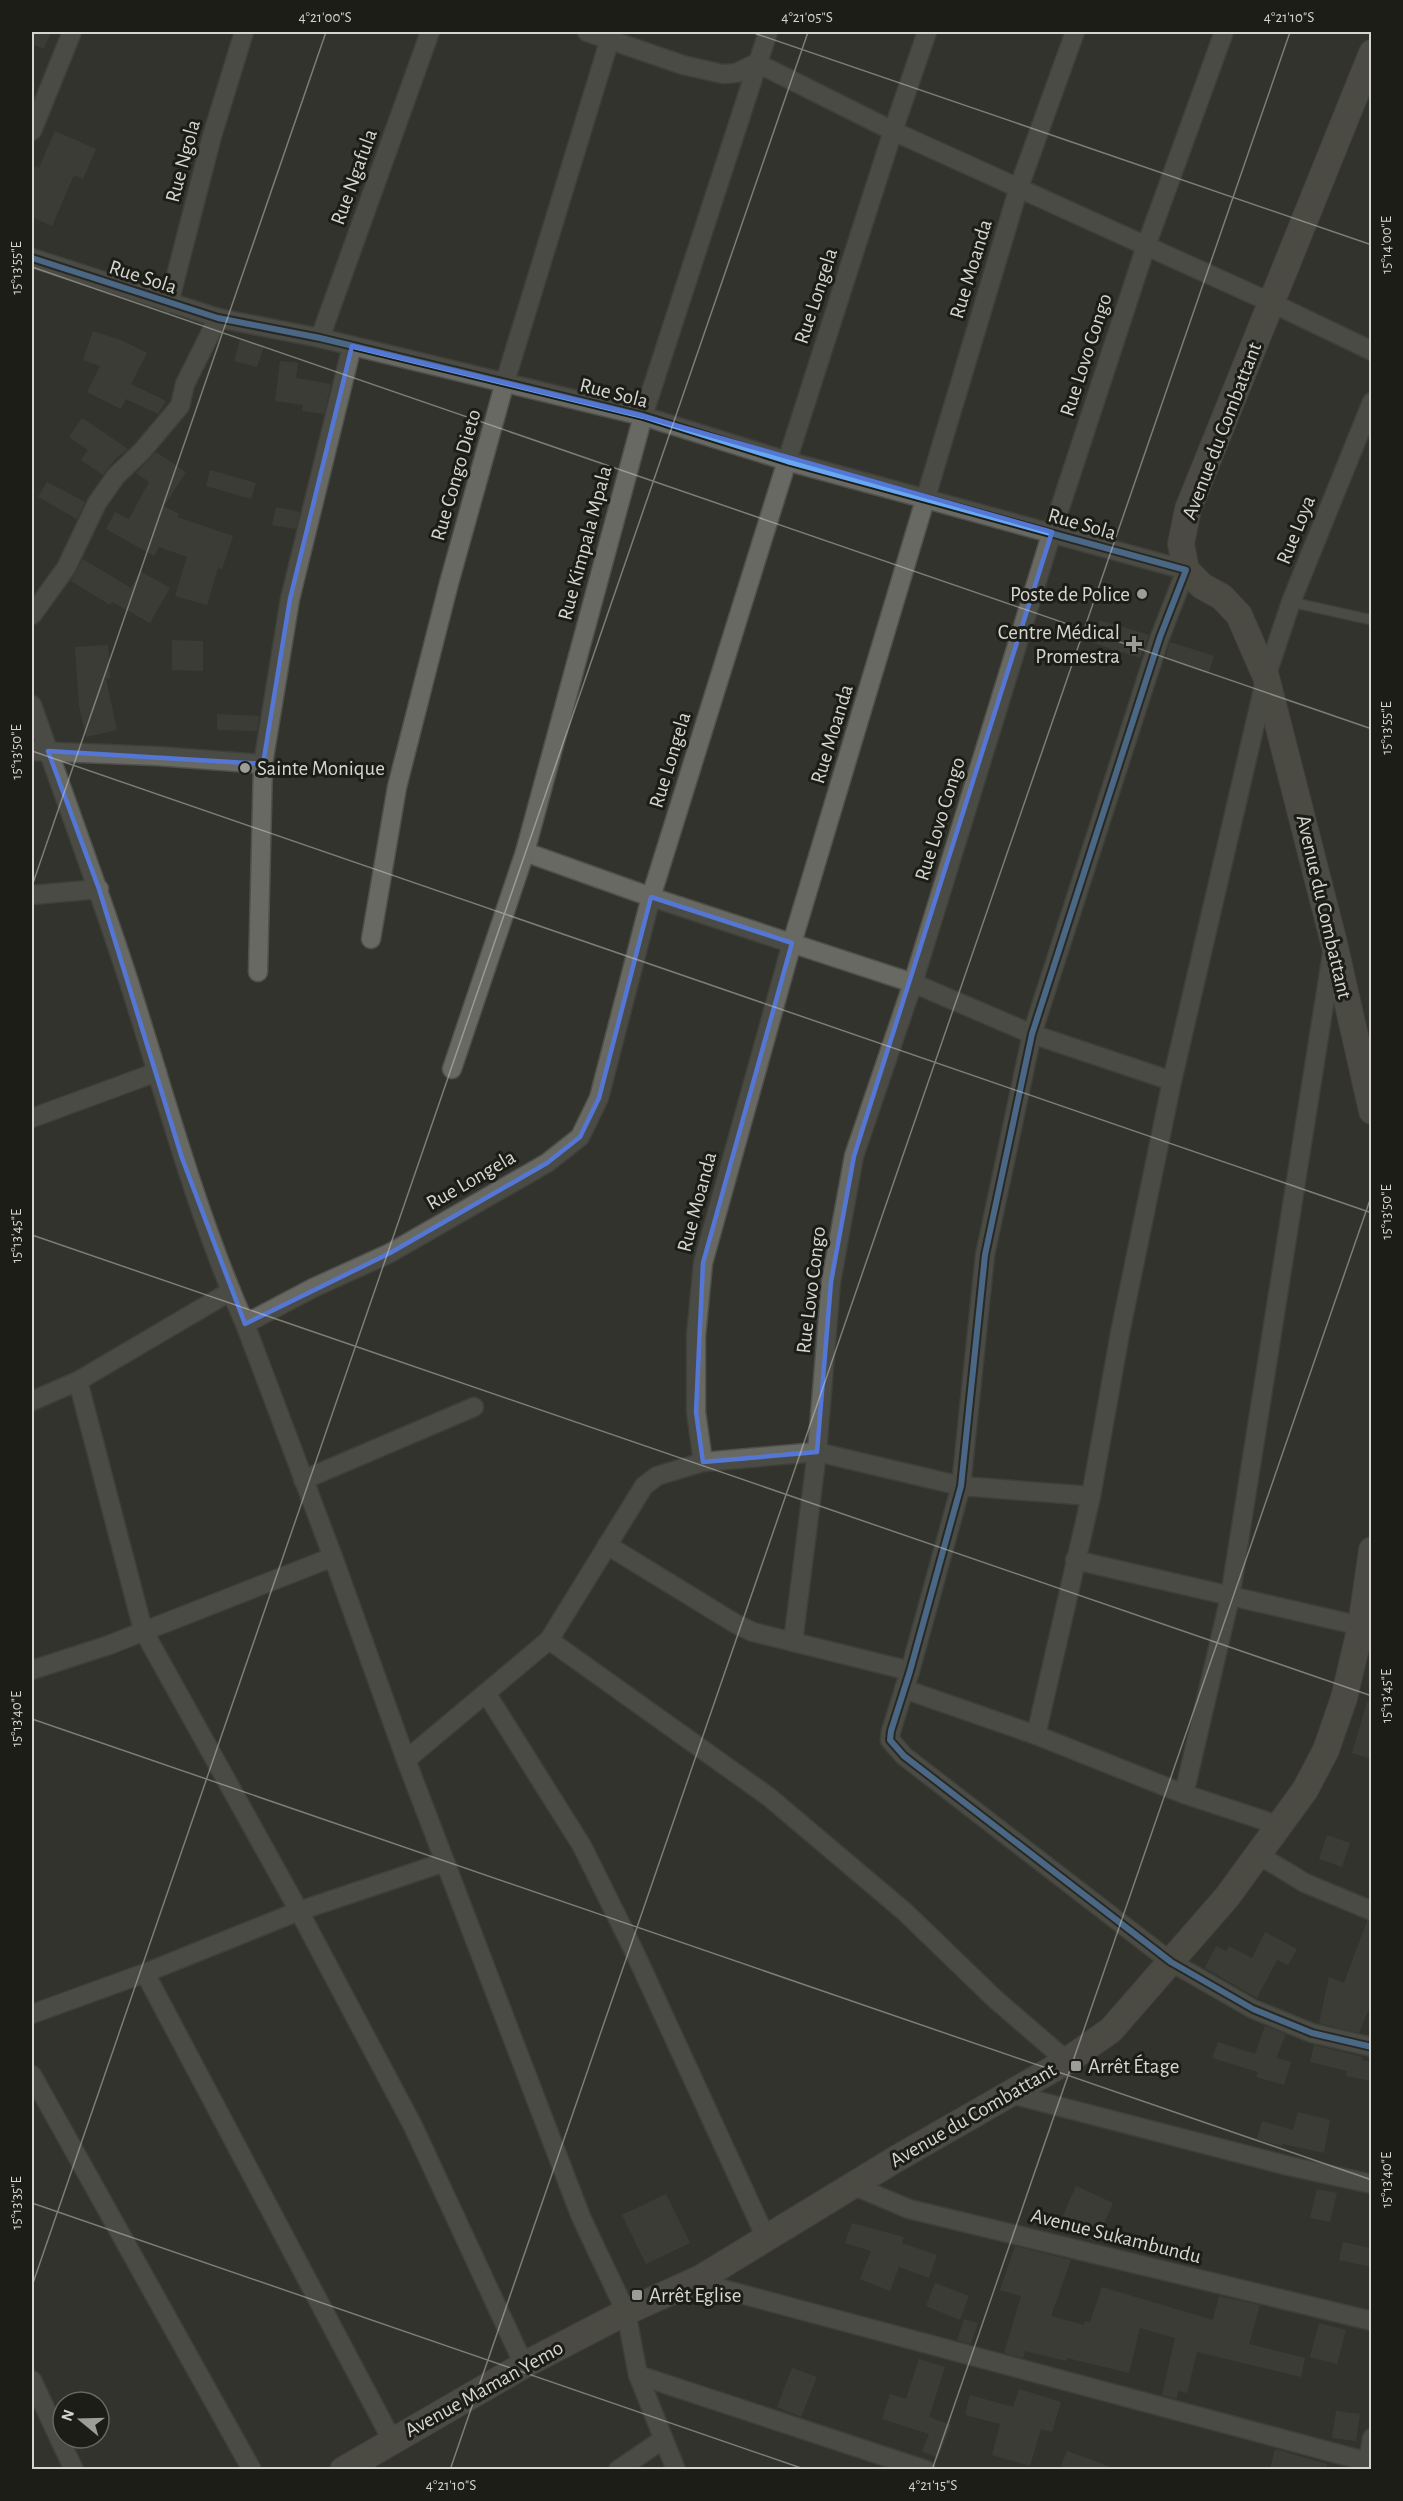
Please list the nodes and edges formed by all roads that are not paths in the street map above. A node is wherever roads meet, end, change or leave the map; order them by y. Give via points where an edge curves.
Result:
1 (72, 32) edge
2 (244, 32) edge
3 (430, 32) edge
4 (587, 32) edge
5 (768, 32) edge
6 (927, 32) edge
7 (1075, 32) edge
8 (1224, 32) edge
9 (611, 35) edge
10 (1371, 52) edge
11 (757, 63) junction
12 (32, 131) edge
13 (893, 131) junction
14 (1019, 187) junction
15 (1146, 246) junction
16 (32, 258) edge
17 (169, 303) junction
18 (1272, 303) junction
19 (218, 318) junction
20 (320, 338) junction
21 (352, 346) junction
22 (1371, 351) edge
23 (505, 382) junction
24 (1371, 402) edge
25 (643, 416) junction
26 (787, 461) junction
27 (926, 498) junction
28 (1052, 532) junction
29 (1186, 570) junction
30 (1291, 602) junction
31 (32, 615) edge
32 (1371, 620) edge
33 (1266, 677) junction
34 (32, 705) edge
35 (40, 751) edge
36 (262, 764) junction
37 (525, 852) junction
38 (99, 889) junction
39 (32, 895) edge
40 (651, 897) junction
41 (370, 939) dead end
42 (792, 943) junction
43 (1334, 943) junction
44 (258, 972) dead end
45 (913, 983) junction
46 (1032, 1034) junction
47 (452, 1069) dead end
48 (157, 1072) junction
49 (1172, 1082) junction
50 (1371, 1111) edge
51 (32, 1118) edge
52 (231, 1291) junction
53 (245, 1324) junction
54 (78, 1381) junction
55 (32, 1401) edge
56 (474, 1407) dead end
57 (817, 1452) junction
58 (703, 1462) junction
59 (303, 1480) junction
60 (962, 1486) junction
61 (1090, 1496) junction
62 (608, 1545) junction
63 (1371, 1550) edge
64 (333, 1557) junction
65 (1075, 1560) junction
66 (1230, 1597) junction
67 (1360, 1626) junction
68 (143, 1630) junction
69 (549, 1640) junction
70 (793, 1642) junction
71 (32, 1670) edge
72 (910, 1671) junction
73 (904, 1689) junction
74 (486, 1693) junction
75 (1036, 1736) junction
76 (405, 1760) junction
77 (1184, 1794) junction
78 (1281, 1826) junction
79 (1259, 1855) junction
80 (445, 1862) junction
81 (299, 1911) junction
82 (1371, 1911) edge
83 (1171, 1962) junction
84 (145, 1973) junction
85 (32, 2014) edge
86 (1371, 2047) edge
87 (1067, 2061) junction
88 (32, 2075) edge
89 (1011, 2094) junction
90 (1371, 2184) edge
91 (852, 2185) junction
92 (766, 2238) junction
93 (701, 2278) junction
94 (626, 2312) junction
95 (1371, 2322) edge
96 (524, 2365) junction
97 (638, 2374) junction
98 (32, 2380) edge
99 (1371, 2438) edge
100 (392, 2440) junction
101 (662, 2440) junction
102 (1369, 2465) edge
103 (74, 2469) edge
104 (252, 2469) edge
105 (343, 2469) edge
106 (618, 2469) edge
107 (676, 2469) edge
108 (926, 2469) edge

1 - 12 street
2 - 17 street, Rue Ngola via 212,136
3 - 20 street, Rue Ngafula
4 - 9 street
5 - 11 street, Rue Kimpala Mpala
6 - 13 street, Rue Longela
7 - 14 street, Rue Moanda
8 - 15 street, Rue Lovo Congo
9 - 11 street via 683,65 723,74 736,73
9 - 23 street, Rue Congo Dieto
10 - 18 street, Avenue du Combattant
11 - 13 street
11 - 25 street, Rue Kimpala Mpala
13 - 14 street
13 - 26 street, Rue Longela
14 - 15 street
14 - 27 street, Rue Moanda
15 - 18 street
15 - 28 street, Rue Lovo Congo
16 - 17 street, Rue Sola
17 - 19 street, Rue Sola
18 - 22 street
18 - 29 street, Avenue du Combattant via 1188,509 1181,544
19 - 20 street, Rue Sola
19 - 31 street via 185,384 180,406 116,476 97,503 66,568
20 - 21 street, Rue Sola
21 - 23 street, Rue Sola
21 - 36 street via 290,599
23 - 25 street, Rue Sola
23 - 41 street, Rue Congo Dieto via 397,787
24 - 30 street, Rue Loya
25 - 26 street, Rue Sola
25 - 37 street, Rue Kimpala Mpala
26 - 27 street, Rue Sola
26 - 40 street, Rue Longela
27 - 28 street, Rue Sola
27 - 42 street, Rue Moanda
28 - 29 street, Rue Sola
28 - 45 street, Rue Lovo Congo
29 - 33 street, Avenue du Combattant via 1239,615
29 - 46 street via 1160,638
30 - 32 lane
30 - 33 street, Rue Loya
33 - 43 street, Avenue du Combattant
33 - 49 street, Rue Loya
34 - 35 street
35 - 36 street
35 - 38 street
36 - 44 street
37 - 40 street
37 - 47 street, Rue Kimpala Mpala
38 - 39 street
38 - 48 street
40 - 42 street
40 - 53 street, Rue Longela via 599,1098 580,1137 547,1163 390,1253
42 - 45 street
42 - 58 street, Rue Moanda via 703,1263 696,1336 696,1412
43 - 50 street, Avenue du Combattant
43 - 66 street
45 - 46 street
45 - 57 street, Rue Lovo Congo via 854,1156 831,1282
46 - 49 street
46 - 60 street via 985,1255
48 - 51 street
48 - 52 street via 182,1158
49 - 61 street, Rue Loya
52 - 53 street
52 - 54 street
53 - 59 street
54 - 55 street
54 - 68 street
56 - 59 street
57 - 58 street
57 - 60 street
57 - 70 street, Rue Lovo Congo
58 - 62 street via 657,1476 644,1486
59 - 64 street
60 - 61 street
60 - 72 street
61 - 65 street, Rue Loya
62 - 69 street
62 - 70 street via 736,1624
63 - 67 street, Avenue du Combattant
64 - 68 street
64 - 76 street
65 - 66 street
65 - 75 street, Rue Loya
66 - 67 street
66 - 77 street
67 - 78 street, Avenue du Combattant via 1344,1698 1326,1750
68 - 71 street
68 - 81 street
69 - 74 street
69 - 87 street via 769,1797 905,1912 995,1999
70 - 72 street
72 - 73 street
73 - 75 street
73 - 83 street via 891,1731 890,1740 896,1749
74 - 76 street
74 - 92 street via 582,1846
75 - 77 street
76 - 80 street
77 - 78 street
78 - 79 street, Avenue du Combattant
79 - 82 street via 1305,1882
79 - 83 street, Avenue du Combattant
80 - 81 street
80 - 94 street via 581,2217
81 - 84 street
81 - 96 street via 413,2126
83 - 86 street via 1253,2009 1312,2033
83 - 87 street, Avenue du Combattant via 1111,2030
84 - 85 street
84 - 100 street
87 - 89 street, Avenue du Combattant
88 - 104 street
89 - 90 street
89 - 91 street, Avenue du Combattant
91 - 92 street, Avenue du Combattant
91 - 95 street, Avenue Sukambundu via 909,2209
92 - 93 street, Avenue du Combattant
93 - 94 street, Avenue du Combattant
93 - 102 street via 715,2287
94 - 96 street, Avenue Maman Yemo
94 - 97 street
96 - 100 street, Avenue Maman Yemo
97 - 101 street
97 - 108 street
98 - 103 street
99 - 102 street
100 - 105 street, Avenue Maman Yemo
101 - 106 street
101 - 107 street

